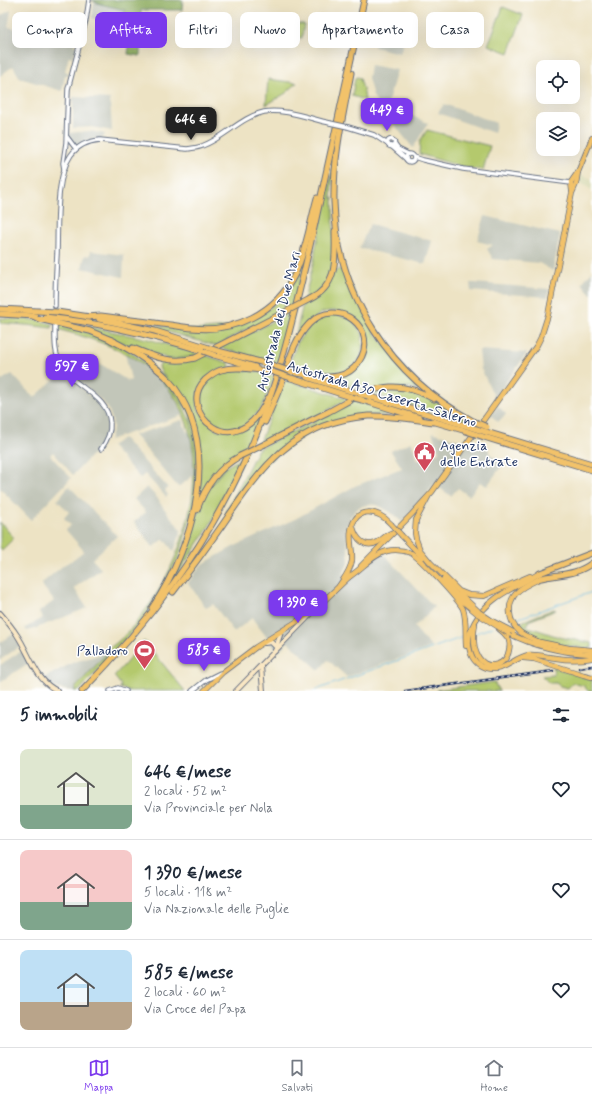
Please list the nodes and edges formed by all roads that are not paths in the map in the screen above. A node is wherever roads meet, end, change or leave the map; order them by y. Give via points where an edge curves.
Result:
1 (89, 0) edge
2 (364, 0) edge
3 (367, 0) edge
4 (351, 73) junction
5 (336, 125) junction
6 (592, 138) edge
7 (381, 139) junction
8 (389, 140) junction
9 (67, 141) junction
10 (391, 145) junction
11 (73, 152) junction
12 (408, 154) junction
13 (406, 159) junction
14 (413, 159) junction
15 (64, 170) junction
16 (573, 183) junction
17 (335, 215) junction
18 (55, 306) dead end
19 (0, 309) edge
20 (0, 314) edge
21 (33, 316) junction
22 (87, 317) junction
23 (293, 321) junction
24 (55, 326) dead end
25 (111, 340) junction
26 (216, 353) junction
27 (268, 371) junction
28 (293, 374) junction
29 (449, 407) junction
30 (266, 422) junction
31 (434, 422) junction
32 (464, 428) junction
33 (486, 432) junction
34 (101, 449) dead end
35 (592, 464) edge
36 (592, 470) edge
37 (428, 497) junction
38 (353, 525) junction
39 (394, 532) junction
40 (187, 538) junction
41 (592, 553) edge
42 (421, 555) junction
43 (430, 562) junction
44 (592, 563) edge
45 (541, 576) junction
46 (349, 577) junction
47 (447, 580) junction
48 (443, 584) junction
49 (340, 586) junction
50 (173, 592) junction
51 (462, 601) junction
52 (312, 612) junction
53 (0, 613) edge
54 (478, 614) junction
55 (288, 628) junction
56 (281, 632) junction
57 (510, 632) junction
58 (470, 633) junction
59 (292, 634) junction
60 (264, 643) junction
61 (276, 647) junction
62 (592, 650) edge
63 (274, 652) junction
64 (592, 654) edge
65 (592, 658) edge
66 (267, 659) junction
67 (517, 660) junction
68 (261, 666) junction
69 (223, 672) junction
70 (252, 675) junction
71 (592, 677) edge
72 (262, 678) junction
73 (58, 691) edge
74 (82, 691) edge
75 (87, 691) edge
76 (110, 691) edge
77 (126, 691) edge
78 (192, 691) edge
79 (204, 691) edge
80 (236, 691) edge
81 (263, 691) edge

1 - 9 street via 69,81
2 - 5 highway, Autostrada dei Due Mari
3 - 4 highway, Autostrada dei Due Mari
4 - 17 highway via 334,183
4 - 30 highway, Autostrada dei Due Mari via 296,322
5 - 22 highway via 301,259 287,288 264,311 233,326 193,329 107,317
5 - 23 highway, Autostrada dei Due Mari
6 - 16 main road
7 - 8 street
7 - 10 street
7 - 11 street, bridge via 348,126 282,112 266,112 249,118 198,147 187,149 100,140 89,142
8 - 10 street via 388,143
8 - 10 street via 394,140
9 - 11 street
9 - 11 street
9 - 15 street
10 - 12 street
10 - 13 street
11 - 15 street
12 - 13 street
12 - 14 street via 411,154
13 - 14 street via 409,162
14 - 16 street via 463,169
15 - 18 street via 58,209
16 - 37 main road via 548,315 541,338
17 - 25 highway, bridge via 333,274 328,285 310,299 188,360 161,359
17 - 29 highway via 344,264 362,310 376,334 392,357 412,378
19 - 22 highway, Autostrada A30 Caserta-Salerno via 57,312
20 - 21 highway, Autostrada A30 Caserta-Salerno
21 - 25 highway via 90,331
21 - 26 highway, Autostrada A30 Caserta-Salerno, bridge via 75,320 122,329
22 - 26 highway, Autostrada A30 Caserta-Salerno, bridge via 141,328 209,348
23 - 27 highway via 270,394 256,416 246,427 231,432 209,425 198,406 198,391 202,383 219,370 240,368
23 - 74 highway, Autostrada dei Due Mari via 262,421 236,481 210,528 182,574 150,616
24 - 34 street via 55,345 60,365 103,404 109,417 109,436
25 - 40 highway via 161,372 178,393 190,418 197,444 199,472
26 - 27 highway, Autostrada A30 Caserta-Salerno
26 - 28 highway, Autostrada A30 Caserta-Salerno, bridge via 272,365
27 - 28 highway, Autostrada A30 Caserta-Salerno, bridge
28 - 30 highway via 330,377 348,372 361,359 365,341 362,330 351,318 333,313 324,314 308,325 293,346
28 - 31 highway, Autostrada A30 Caserta-Salerno, bridge via 351,397
28 - 32 highway, Autostrada A30 Caserta-Salerno, bridge
29 - 33 highway, bridge
29 - 40 highway, bridge via 411,389 383,387 366,392 223,467 210,482 202,497
30 - 50 highway, Autostrada dei Due Mari via 228,504
31 - 32 highway, Autostrada A30 Caserta-Salerno
31 - 50 highway via 367,416 322,427 297,439 259,473
32 - 33 highway, Autostrada A30 Caserta-Salerno, bridge
33 - 35 highway, Autostrada A30 Caserta-Salerno
33 - 36 highway, Autostrada A30 Caserta-Salerno
37 - 39 main road
37 - 43 main road via 416,520 414,533 418,545
38 - 39 main road via 354,532 362,543 378,542
38 - 42 main road, bridge via 365,512 380,515
38 - 49 main road via 350,567
39 - 46 main road
40 - 74 highway via 172,576 150,612
41 - 45 highway
42 - 43 main road
42 - 51 main road
43 - 47 main road
44 - 45 highway via 572,573
45 - 47 main road via 517,582 480,597 463,593
45 - 54 main road via 495,598
45 - 57 main road via 517,593 511,602
46 - 48 main road via 378,555 398,550 417,558
46 - 49 main road
47 - 54 main road
48 - 51 main road
48 - 58 main road via 462,607
49 - 52 main road
50 - 75 highway, Autostrada dei Due Mari via 133,642
51 - 54 main road
52 - 55 main road
52 - 59 main road
53 - 73 main road via 17,634 41,678 50,688
54 - 57 main road, bridge
54 - 57 main road, bridge
54 - 58 main road
55 - 56 main road
55 - 59 main road via 292,629
56 - 60 main road
56 - 61 main road
57 - 58 main road via 509,652 503,661 492,665 482,662
57 - 62 main road via 537,641
57 - 64 main road via 541,646
58 - 67 main road via 468,645 475,661 487,668 498,669
59 - 63 main road
60 - 61 main road via 271,642
60 - 69 main road
61 - 63 main road
63 - 66 main road
65 - 67 main road via 565,659 532,655
66 - 68 main road
66 - 72 main road
67 - 71 main road via 534,659
68 - 70 main road
68 - 72 main road
69 - 78 street via 206,680
69 - 79 main road
70 - 72 main road via 259,673
70 - 80 main road
72 - 81 main road
76 - 77 street via 118,688

